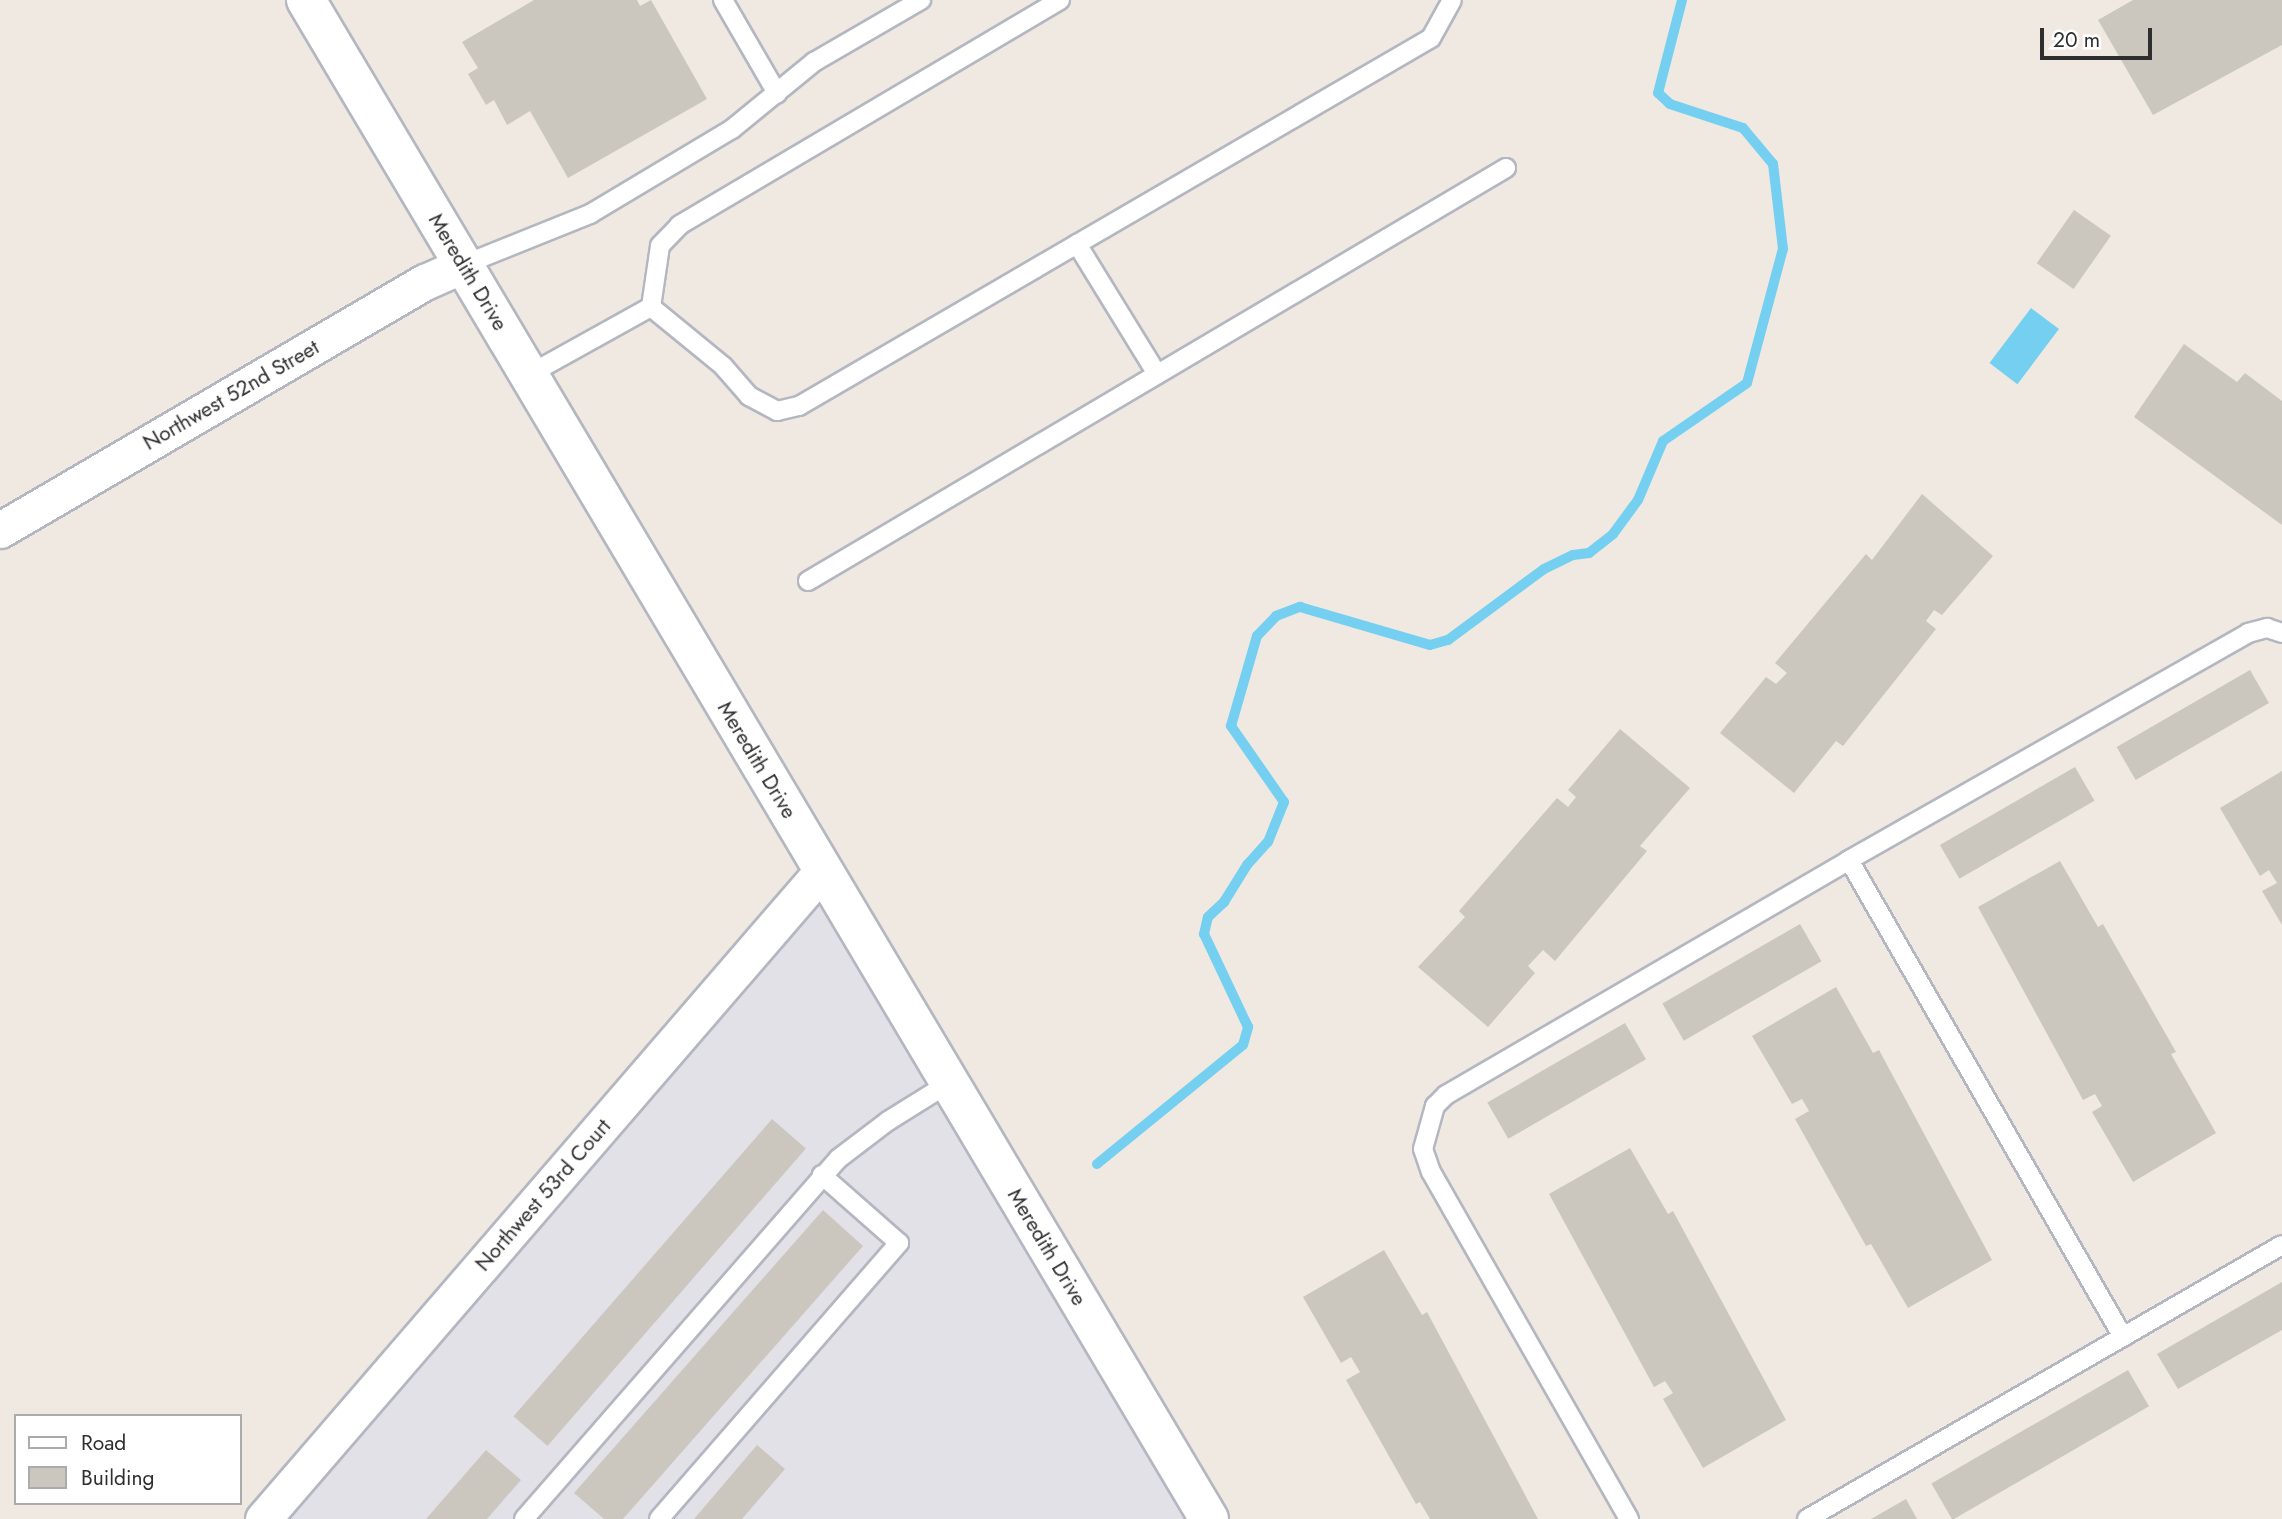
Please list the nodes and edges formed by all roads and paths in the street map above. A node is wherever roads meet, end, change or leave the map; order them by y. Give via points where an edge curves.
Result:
1 (306, 0) edge
2 (723, 0) edge
3 (921, 0) edge
4 (1060, 0) edge
5 (1452, 0) edge
6 (777, 93) junction
7 (1506, 167) dead end
8 (1077, 244) junction
9 (463, 265) junction
10 (651, 307) junction
11 (530, 374) junction
12 (1157, 374) junction
13 (0, 530) edge
14 (808, 581) dead end
15 (2282, 633) edge
16 (1849, 860) junction
17 (822, 871) junction
18 (949, 1083) junction
19 (822, 1175) junction
20 (2282, 1245) edge
21 (2123, 1337) junction
22 (263, 1519) edge
23 (524, 1519) edge
24 (659, 1519) edge
25 (1209, 1519) edge
26 (1629, 1519) edge
27 (1807, 1519) edge

1 - 9 main road, Meredith Drive
2 - 6 lane
3 - 6 lane via 814,62
4 - 10 lane via 680,225 660,246
5 - 8 lane via 1431,38
6 - 9 lane via 732,130 590,214
7 - 12 lane
8 - 10 lane via 799,406 777,411 749,396 723,366
8 - 12 lane
9 - 11 main road, Meredith Drive
9 - 13 street, Northwest 52nd Street via 425,282
10 - 11 lane
11 - 17 main road, Meredith Drive
12 - 14 lane
15 - 16 lane via 2267,628 2248,633
16 - 21 lane
16 - 26 lane via 1446,1095 1427,1124 1423,1149 1442,1193
17 - 18 main road, Meredith Drive
17 - 22 street, Northwest 53rd Court
18 - 19 lane via 865,1136
18 - 25 main road, Meredith Drive
19 - 23 lane
19 - 24 lane via 899,1243
20 - 21 lane
21 - 27 lane

